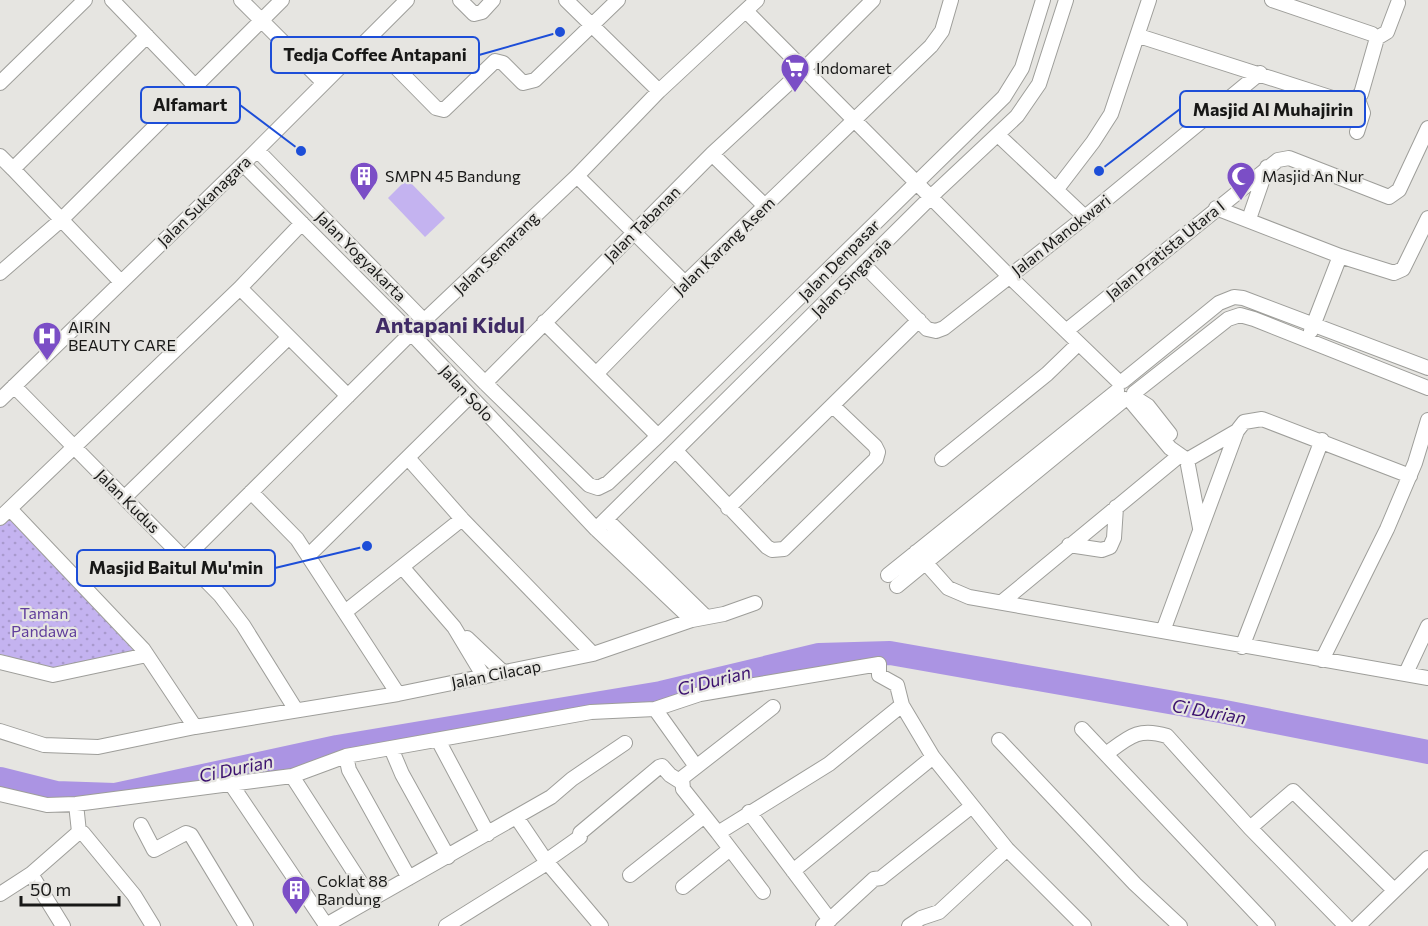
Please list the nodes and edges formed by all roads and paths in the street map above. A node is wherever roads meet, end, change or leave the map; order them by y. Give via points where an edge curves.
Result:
1 (85, 0) edge
2 (112, 0) edge
3 (241, 0) edge
4 (282, 0) edge
5 (407, 0) edge
6 (460, 0) edge
7 (493, 0) edge
8 (566, 0) edge
9 (618, 0) edge
10 (757, 0) edge
11 (873, 0) edge
12 (951, 0) edge
13 (1043, 0) edge
14 (1066, 0) edge
15 (1149, 0) edge
16 (1272, 0) edge
17 (1290, 3) edge
18 (1398, 3) dead end
19 (746, 11) junction
20 (261, 22) junction
21 (592, 25) junction
22 (147, 36) junction
23 (1139, 36) junction
24 (1377, 38) junction
25 (368, 39) junction
26 (804, 69) junction
27 (1260, 73) junction
28 (0, 83) edge
29 (324, 83) junction
30 (195, 86) junction
31 (659, 91) junction
32 (1357, 97) junction
33 (856, 121) junction
34 (1428, 129) edge
35 (1357, 132) dead end
36 (998, 135) junction
37 (257, 150) junction
38 (712, 154) junction
39 (0, 156) edge
40 (243, 164) junction
41 (1267, 167) junction
42 (13, 169) junction
43 (577, 176) junction
44 (1057, 189) junction
45 (924, 190) junction
46 (765, 206) junction
47 (1216, 208) junction
48 (1085, 217) junction
49 (1428, 218) edge
50 (1249, 219) junction
51 (61, 220) junction
52 (302, 223) junction
53 (634, 233) junction
54 (1340, 256) junction
55 (864, 264) junction
56 (0, 273) edge
57 (1009, 276) junction
58 (120, 281) junction
59 (685, 283) junction
60 (240, 288) junction
61 (919, 320) junction
62 (544, 322) junction
63 (1314, 324) junction
64 (418, 327) junction
65 (1066, 331) junction
66 (289, 337) junction
67 (1308, 339) junction
68 (1078, 344) junction
69 (1428, 368) edge
70 (596, 374) junction
71 (485, 383) junction
72 (14, 386) junction
73 (1428, 388) edge
74 (1126, 392) junction
75 (348, 396) junction
76 (471, 396) junction
77 (0, 400) edge
78 (833, 406) junction
79 (1428, 420) edge
80 (1237, 431) junction
81 (658, 436) junction
82 (1322, 440) junction
83 (75, 446) junction
84 (676, 451) junction
85 (1183, 457) junction
86 (408, 458) junction
87 (942, 459) dead end
88 (1418, 469) edge
89 (594, 488) joint
90 (251, 492) junction
91 (125, 497) junction
92 (1116, 507) junction
93 (728, 508) junction
94 (5, 514) edge
95 (462, 519) junction
96 (601, 524) junction
97 (1200, 530) junction
98 (1069, 545) junction
99 (916, 552) junction
100 (309, 556) junction
101 (185, 558) junction
102 (925, 563) junction
103 (403, 568) junction
104 (1002, 602) junction
105 (755, 603) dead end
106 (345, 612) junction
107 (706, 617) junction
108 (692, 620) junction
109 (1428, 626) edge
110 (454, 627) junction
111 (1163, 631) junction
112 (1242, 647) junction
113 (593, 654) junction
114 (147, 655) junction
115 (1322, 660) junction
116 (0, 662) edge
117 (504, 673) junction
118 (1406, 674) junction
119 (484, 677) junction
120 (1428, 678) edge
121 (398, 694) junction
122 (902, 705) junction
123 (773, 707) dead end
124 (655, 709) junction
125 (296, 710) junction
126 (195, 727) junction
127 (1082, 729) dead end
128 (0, 731) edge
129 (438, 740) junction
130 (999, 740) dead end
131 (625, 743) dead end
132 (392, 748) junction
133 (1106, 754) junction
134 (346, 756) junction
135 (933, 757) junction
136 (695, 765) junction
137 (292, 776) junction
138 (681, 782) junction
139 (231, 784) junction
140 (0, 794) edge
141 (76, 804) junction
142 (972, 806) junction
143 (749, 812) junction
144 (703, 817) junction
145 (517, 818) junction
146 (141, 825) dead end
147 (1250, 828) junction
148 (79, 832) junction
149 (718, 833) junction
150 (488, 834) junction
151 (730, 849) junction
152 (1007, 849) junction
153 (448, 857) junction
154 (1428, 858) edge
155 (546, 862) junction
156 (793, 871) junction
157 (31, 874) junction
158 (630, 875) dead end
159 (409, 879) junction
160 (683, 887) dead end
161 (1394, 890) junction
162 (763, 892) dead end
163 (0, 894) edge
164 (372, 900) junction
165 (597, 922) edge
166 (338, 923) edge
167 (827, 923) edge
168 (63, 926) edge
169 (153, 926) edge
170 (246, 926) edge
171 (446, 926) edge
172 (581, 926) edge
173 (909, 926) edge
174 (1084, 926) edge
175 (1180, 926) edge
176 (1268, 926) edge
177 (1346, 926) edge
178 (1358, 926) edge

1 - 28 street
2 - 22 street
3 - 20 street
4 - 20 street
5 - 25 street, Jalan Sukanagara
6 - 7 street via 474,14 482,12
8 - 21 street
9 - 21 street
10 - 19 street, Jalan Semarang
11 - 26 street, Jalan Tabanan
12 - 33 street, Jalan Karang Asem via 942,31 931,46
13 - 45 street, Jalan Denpasar via 1016,82
14 - 36 street, Jalan Singaraja via 1039,84
15 - 23 street
16 - 17 street
17 - 24 street
18 - 24 street via 1387,32
19 - 26 street
19 - 31 street, Jalan Semarang
20 - 29 street
20 - 30 street
21 - 25 street via 531,83 523,83 503,63 495,61 440,110
21 - 31 street
22 - 30 street
22 - 42 street
23 - 27 street
23 - 44 street via 1111,114
24 - 32 street
25 - 29 street, Jalan Sukanagara
26 - 33 street
26 - 38 street, Jalan Tabanan
27 - 32 street via 1345,102
27 - 48 street, Jalan Manokwari
29 - 37 street, Jalan Sukanagara
30 - 51 street
31 - 43 street, Jalan Semarang
32 - 35 street via 1363,113
33 - 45 street
33 - 46 street, Jalan Karang Asem
34 - 41 street, Jalan Pratista Utara I via 1399,190 1389,197 1289,158 1283,157
36 - 44 street
36 - 45 street, Jalan Singaraja
37 - 40 street, Jalan Sukanagara
37 - 64 street, Jalan Yogyakarta
38 - 46 street
38 - 53 street, Jalan Tabanan
39 - 42 street
40 - 52 street, Jalan Solo
40 - 58 street, Jalan Sukanagara
41 - 47 street, Jalan Pratista Utara I
41 - 50 street
42 - 51 street
43 - 53 street
43 - 64 street, Jalan Semarang
44 - 48 street
45 - 55 street, Jalan Singaraja
45 - 57 street
45 - 81 street, Jalan Denpasar
46 - 59 street, Jalan Karang Asem
47 - 50 street
47 - 65 street, Jalan Pratista Utara I
48 - 57 street, Jalan Manokwari
49 - 54 street via 1404,269 1394,273
50 - 54 street
51 - 56 street
51 - 58 street
52 - 60 street
52 - 64 street, Jalan Solo
53 - 59 street
53 - 62 street, Jalan Tabanan
54 - 63 street
55 - 61 street, Jalan Manokwari
55 - 84 street, Jalan Singaraja
57 - 61 street, Jalan Manokwari via 944,328 936,331
57 - 65 street
58 - 72 street, Jalan Sukanagara
59 - 70 street, Jalan Karang Asem
60 - 66 street
60 - 83 street
61 - 78 street
62 - 70 street
62 - 71 street, Jalan Tabanan
63 - 67 street
63 - 69 street
63 - 74 street via 1244,298 1226,299
64 - 71 street, Jalan Yogyakarta
64 - 75 street, Jalan Semarang
64 - 76 street, Jalan Solo
65 - 68 street
66 - 75 street
66 - 91 street
67 - 73 street
67 - 74 street via 1254,319 1232,316
68 - 74 street
68 - 87 street
70 - 81 street
71 - 89 street, Jalan Yogyakarta
72 - 77 street, Jalan Sukanagara
72 - 83 street, Jalan Kudus
74 - 85 street via 1170,448
74 - 99 street
74 - 102 street
75 - 90 street, Jalan Semarang
76 - 86 street
76 - 96 street, Jalan Solo
78 - 93 street
78 - 93 street via 875,446 876,459 789,546 778,551 767,547
79 - 88 street
80 - 82 street via 1249,419 1262,418
80 - 85 street
80 - 97 street
81 - 89 street, Jalan Denpasar via 608,483
82 - 88 street
82 - 112 street
83 - 91 street, Jalan Kudus
83 - 94 street
84 - 93 street
84 - 96 street, Jalan Singaraja
85 - 92 street
85 - 97 street
86 - 95 street
86 - 100 street
88 - 115 street
90 - 100 street
90 - 101 street, Jalan Semarang
91 - 101 street, Jalan Kudus
92 - 98 street
92 - 98 street via 1110,547 1102,550
94 - 114 street
95 - 103 street
95 - 113 street
96 - 107 street, Jalan Solo
96 - 108 street, Jalan Solo
97 - 111 street
98 - 104 street
99 - 102 street
99 - 102 street via 892,581
100 - 106 street
101 - 125 street, Jalan Kudus via 243,625
102 - 104 street via 957,593
103 - 106 street
103 - 110 street
104 - 111 street
105 - 107 street, Jalan Cilacap
106 - 121 street
107 - 108 street, Jalan Cilacap
108 - 113 street, Jalan Cilacap
109 - 118 street
110 - 117 street
110 - 119 street
111 - 112 street
112 - 115 street
113 - 117 street, Jalan Cilacap
114 - 116 street via 53,675
114 - 126 street
115 - 118 street
117 - 119 street, Jalan Cilacap
118 - 120 street
119 - 121 street, Jalan Cilacap
121 - 125 street, Jalan Cilacap
122 - 124 street via 897,685 879,675 879,664 700,694
122 - 135 street
122 - 143 street via 829,764
123 - 136 street
124 - 129 street via 591,712
124 - 136 street
125 - 126 street, Jalan Cilacap
126 - 128 street, Jalan Cilacap via 98,747 44,745
127 - 133 street
129 - 132 street
129 - 150 street
130 - 175 street
131 - 145 street
132 - 134 street
132 - 153 street
133 - 147 street via 1132,735 1150,731 1167,736
133 - 176 street
134 - 137 street
134 - 159 street via 349,770
135 - 142 street
135 - 156 street
136 - 138 street
137 - 139 street
137 - 164 street
138 - 144 street
138 - 155 street via 659,767
139 - 141 street
139 - 166 street via 322,922
140 - 141 street via 47,805
141 - 148 street
142 - 152 street
142 - 167 street via 881,878 874,879
143 - 149 street
143 - 156 street
144 - 149 street
144 - 158 street
145 - 150 street
145 - 155 street
146 - 170 street via 154,849 186,833 191,835
147 - 161 street via 1293,791
147 - 177 street
148 - 157 street
148 - 169 street via 134,895
149 - 151 street
150 - 153 street
151 - 160 street
151 - 162 street
152 - 173 street via 939,912
152 - 174 street
153 - 159 street
154 - 161 street
155 - 165 street
155 - 171 street
156 - 167 street
157 - 163 street
157 - 168 street
159 - 164 street
161 - 178 street
164 - 166 street
165 - 172 street

